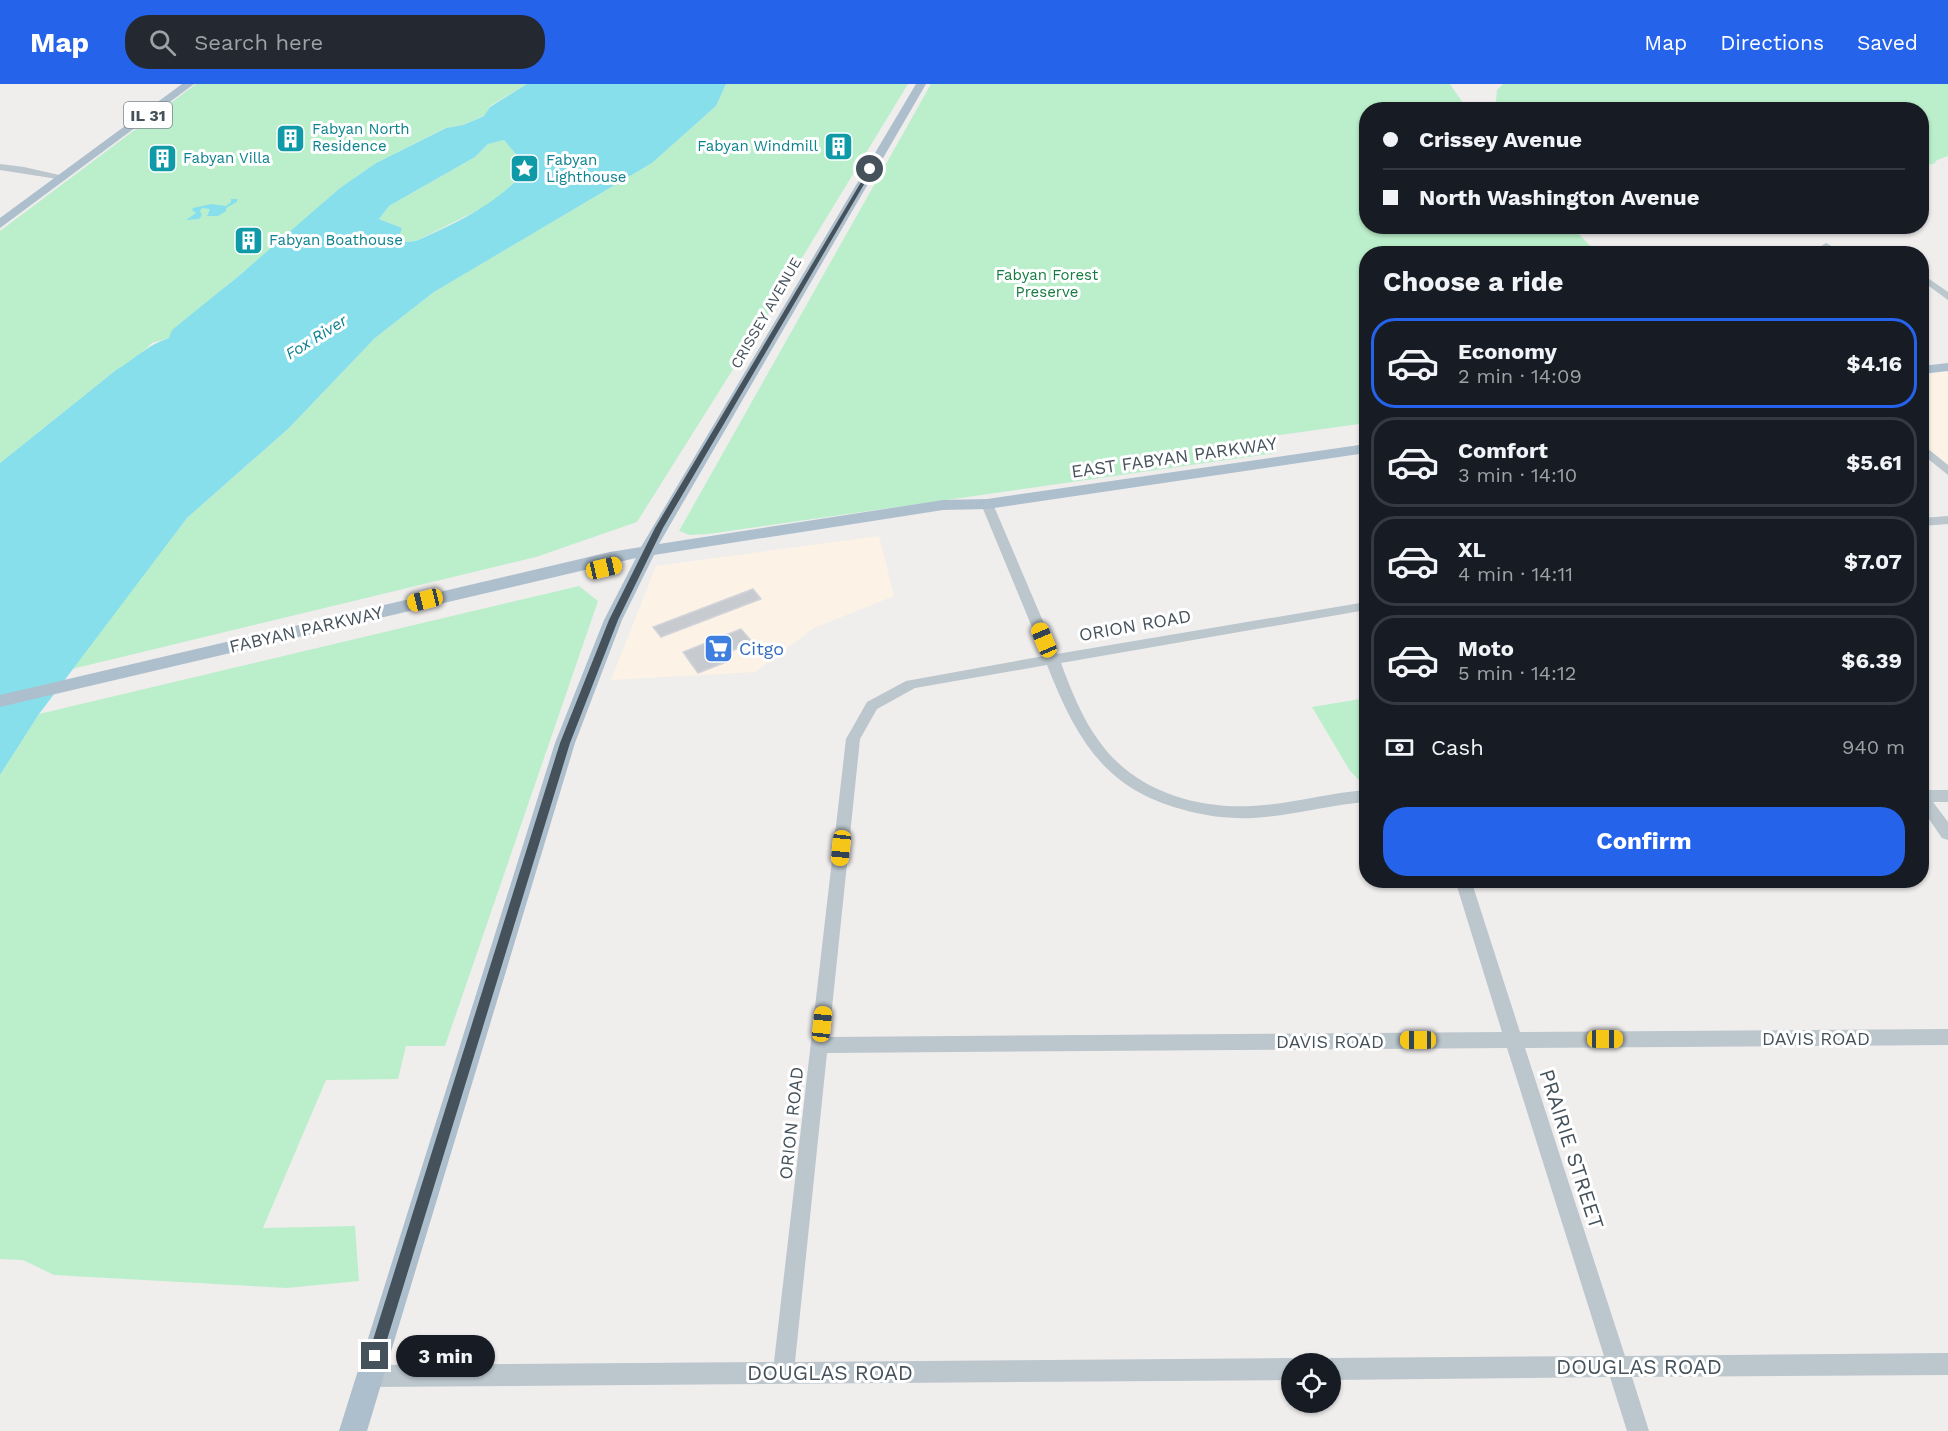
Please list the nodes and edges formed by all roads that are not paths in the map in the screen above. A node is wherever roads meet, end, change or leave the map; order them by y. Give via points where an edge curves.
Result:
1 (189, 84) edge
2 (921, 84) edge
3 (0, 167) edge
4 (64, 177) junction
5 (0, 224) edge
6 (1929, 282) edge
7 (1948, 297) edge
8 (1948, 367) edge
9 (1929, 369) edge
10 (1359, 450) edge
11 (1929, 454) edge
12 (1948, 471) edge
13 (987, 504) junction
14 (1948, 520) edge
15 (1929, 521) edge
16 (644, 555) junction
17 (427, 605) junction
18 (1359, 607) edge
19 (1052, 659) junction
20 (0, 701) edge
21 (0, 712) edge
22 (1948, 796) edge
23 (1359, 797) edge
24 (1929, 797) edge
25 (1929, 807) edge
26 (1948, 834) edge
27 (1466, 888) edge
28 (1948, 1037) edge
29 (1514, 1040) junction
30 (819, 1046) junction
31 (1948, 1364) edge
32 (1618, 1366) junction
33 (1281, 1369) edge
34 (1341, 1369) edge
35 (783, 1373) junction
36 (369, 1376) junction
37 (353, 1431) edge
38 (1638, 1431) edge

1 - 4 main road, IL 31
2 - 16 main road, CRISSEY AVENUE
3 - 4 street via 20,167
4 - 5 main road, IL 31
6 - 7 street
8 - 9 main road
10 - 13 main road, EAST FABYAN PARKWAY
11 - 12 street
13 - 16 main road, EAST FABYAN PARKWAY via 957,513 845,531
13 - 19 street
14 - 15 street
16 - 17 main road, FABYAN PARKWAY
16 - 36 main road, CRISSEY AVENUE via 565,743
17 - 20 main road, FABYAN PARKWAY
17 - 21 main road, FABYAN PARKWAY
18 - 19 street, ORION ROAD
19 - 23 street via 1095,749 1121,776 1166,800 1238,812
19 - 30 street, ORION ROAD via 911,684 872,706 853,740
22 - 24 street
25 - 26 street
27 - 29 street, PRAIRIE STREET
28 - 29 street, DAVIS ROAD
29 - 30 street, DAVIS ROAD
29 - 32 street, PRAIRIE STREET
30 - 35 street, ORION ROAD
31 - 32 street, DOUGLAS ROAD
32 - 34 street, DOUGLAS ROAD
32 - 38 street, PRAIRIE STREET
33 - 35 street, DOUGLAS ROAD
35 - 36 street, DOUGLAS ROAD
36 - 37 main road, CRISSEY AVENUE

